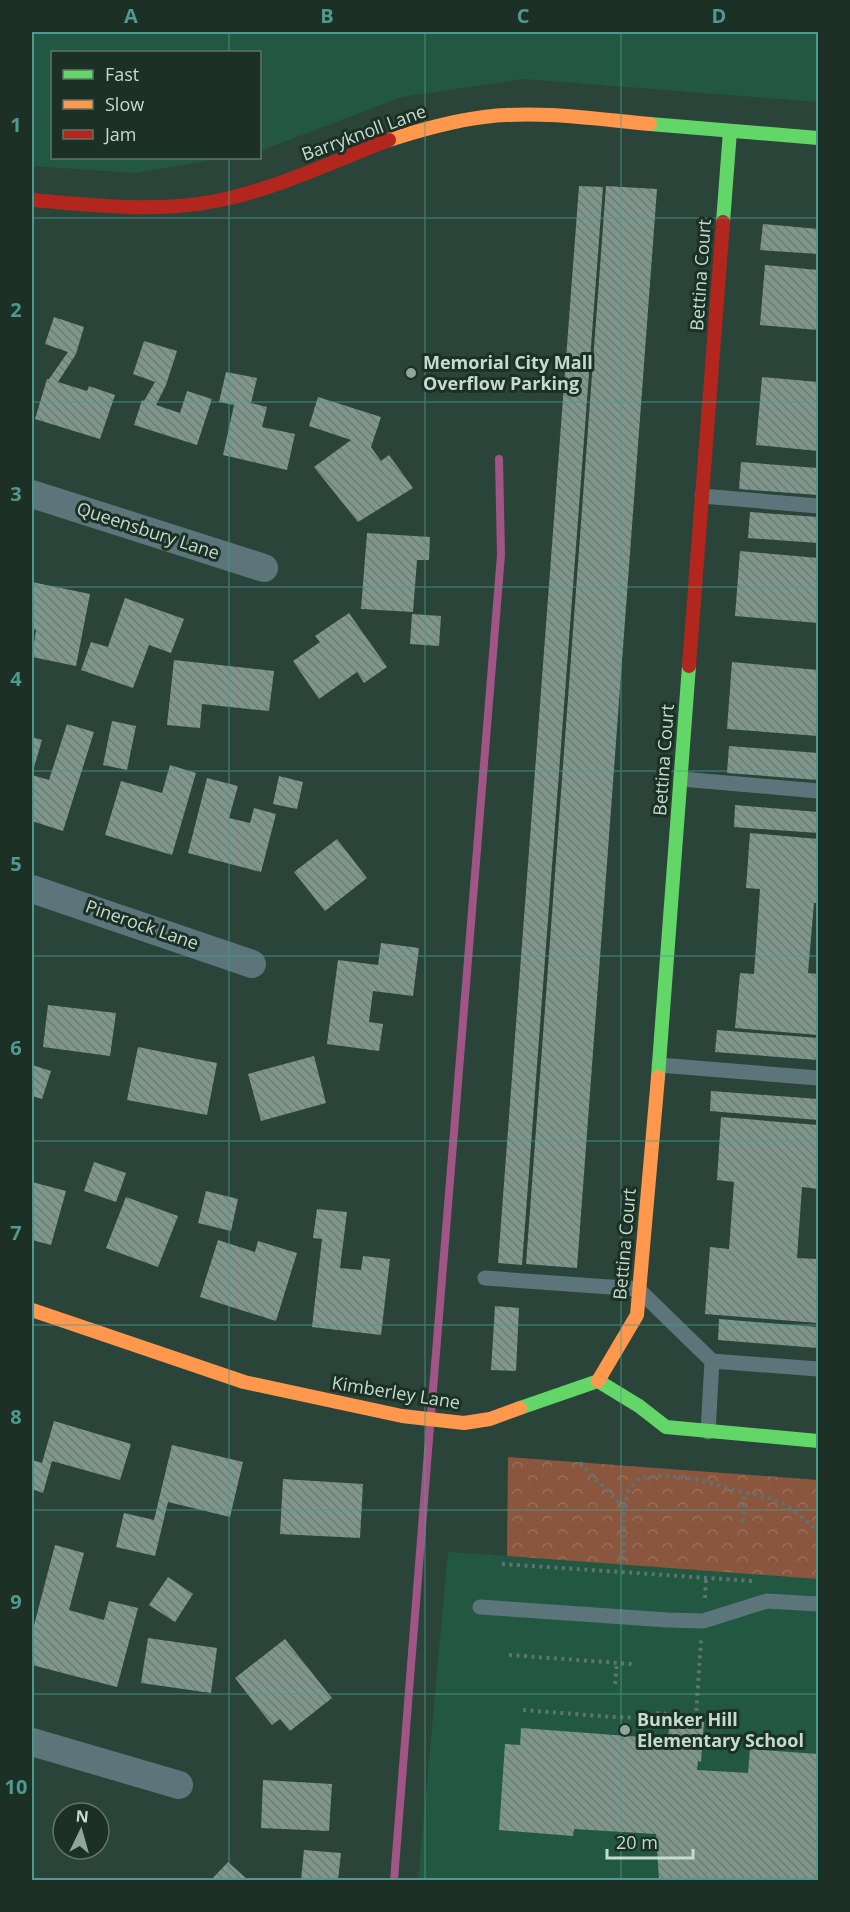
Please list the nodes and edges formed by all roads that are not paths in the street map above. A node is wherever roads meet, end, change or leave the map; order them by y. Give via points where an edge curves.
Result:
1 (730, 131) junction
2 (819, 138) edge
3 (32, 200) edge
4 (32, 494) edge
5 (702, 496) junction
6 (819, 506) edge
7 (264, 568) dead end
8 (681, 779) junction
9 (819, 791) edge
10 (32, 889) edge
11 (252, 963) dead end
12 (659, 1065) junction
13 (819, 1078) edge
14 (485, 1278) dead end
15 (638, 1289) junction
16 (32, 1310) edge
17 (712, 1361) junction
18 (819, 1369) edge
19 (598, 1381) junction
20 (708, 1432) junction
21 (819, 1441) edge
22 (819, 1604) edge
23 (480, 1607) dead end
24 (32, 1742) edge
25 (179, 1785) dead end

1 - 2 street, Barryknoll Lane
1 - 3 street, Barryknoll Lane via 574,117 484,117 399,137 236,197 160,207
1 - 5 street, Bettina Court
4 - 7 street, Queensbury Lane
5 - 6 lane
5 - 8 street, Bettina Court
8 - 9 lane
8 - 12 street, Bettina Court
10 - 11 street, Pinerock Lane
12 - 13 lane
12 - 15 street, Bettina Court
14 - 15 lane
15 - 17 lane
15 - 19 street, Bettina Court via 637,1315
16 - 19 street, Kimberley Lane via 244,1382 402,1416 464,1422 490,1419
17 - 18 lane
17 - 20 lane
19 - 20 street via 666,1427
20 - 21 street
22 - 23 lane via 767,1601 703,1621
24 - 25 street

